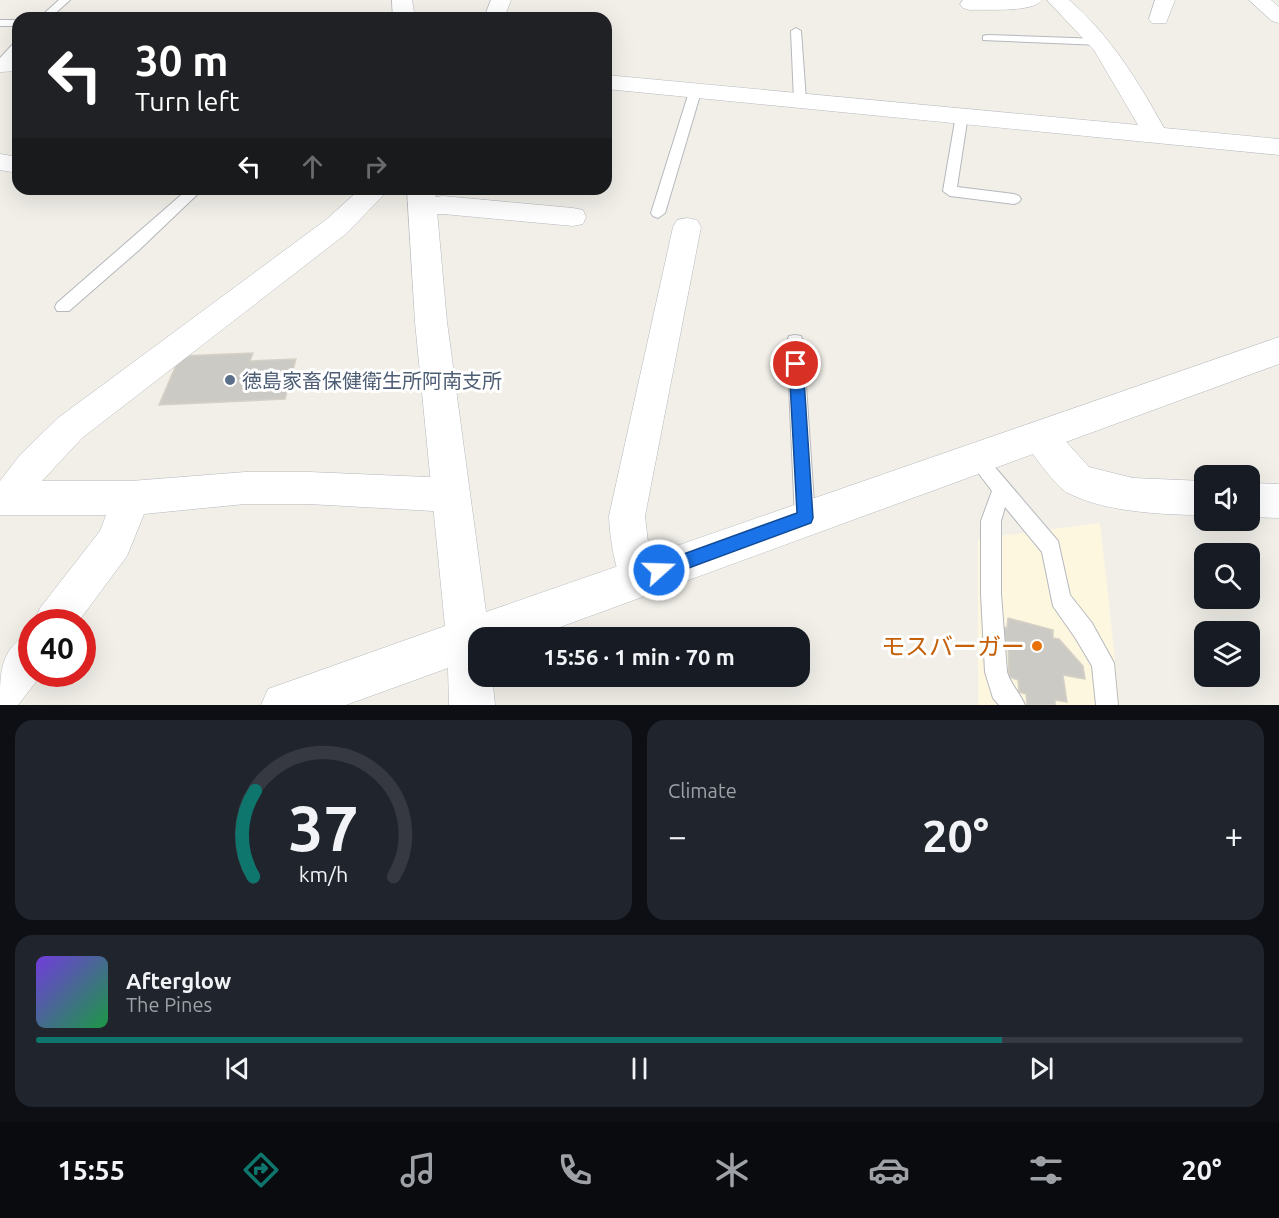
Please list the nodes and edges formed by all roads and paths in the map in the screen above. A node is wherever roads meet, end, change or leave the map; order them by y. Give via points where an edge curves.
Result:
1 (65, 0) edge
2 (1032, 0) edge
3 (1057, 0) edge
4 (1259, 0) edge
5 (970, 4) dead end
6 (51, 12) edge
7 (1279, 17) edge
8 (796, 31) dead end
9 (987, 38) dead end
10 (1101, 42) junction
11 (12, 52) edge
12 (0, 65) edge
13 (612, 83) edge
14 (695, 92) junction
15 (800, 100) junction
16 (962, 115) junction
17 (1156, 135) junction
18 (1279, 147) edge
19 (189, 195) edge
20 (370, 195) edge
21 (421, 198) edge
22 (1014, 199) dead end
23 (658, 213) dead end
24 (573, 217) dead end
25 (687, 227) dead end
26 (63, 307) dead end
27 (795, 341) dead end
28 (1279, 350) edge
29 (1039, 436) junction
30 (976, 458) junction
31 (1002, 489) junction
32 (451, 495) junction
33 (6, 498) edge
34 (131, 498) junction
35 (1194, 498) edge
36 (1260, 500) edge
37 (1279, 501) edge
38 (805, 518) junction
39 (639, 578) junction
40 (64, 609) edge
41 (504, 627) edge
42 (468, 640) joint
43 (18, 671) edge
44 (471, 687) edge
45 (0, 694) edge
46 (284, 705) edge
47 (472, 705) edge
48 (1014, 705) edge
49 (1107, 705) edge

1 - 6 lane
2 - 5 street
3 - 10 street
4 - 7 street
8 - 15 lane
9 - 10 lane
10 - 17 street
11 - 12 lane
13 - 14 street
14 - 15 street
14 - 23 lane
15 - 16 street
16 - 17 street
16 - 22 lane via 950,191
17 - 18 street
19 - 26 lane
20 - 33 street via 337,226 70,428
21 - 24 street via 443,205
21 - 32 street
25 - 39 street via 627,516
27 - 38 lane
28 - 29 street
29 - 30 street
29 - 35 street via 1078,481 1133,495
30 - 31 lane
30 - 38 street
31 - 48 lane via 991,521 991,594 996,672 1001,690
31 - 49 lane via 1051,548 1060,598 1103,663
32 - 34 street via 245,488
32 - 42 street
33 - 34 street
34 - 40 street via 114,543
36 - 37 street
38 - 39 street
39 - 41 street
42 - 46 street
43 - 45 street
44 - 47 street

